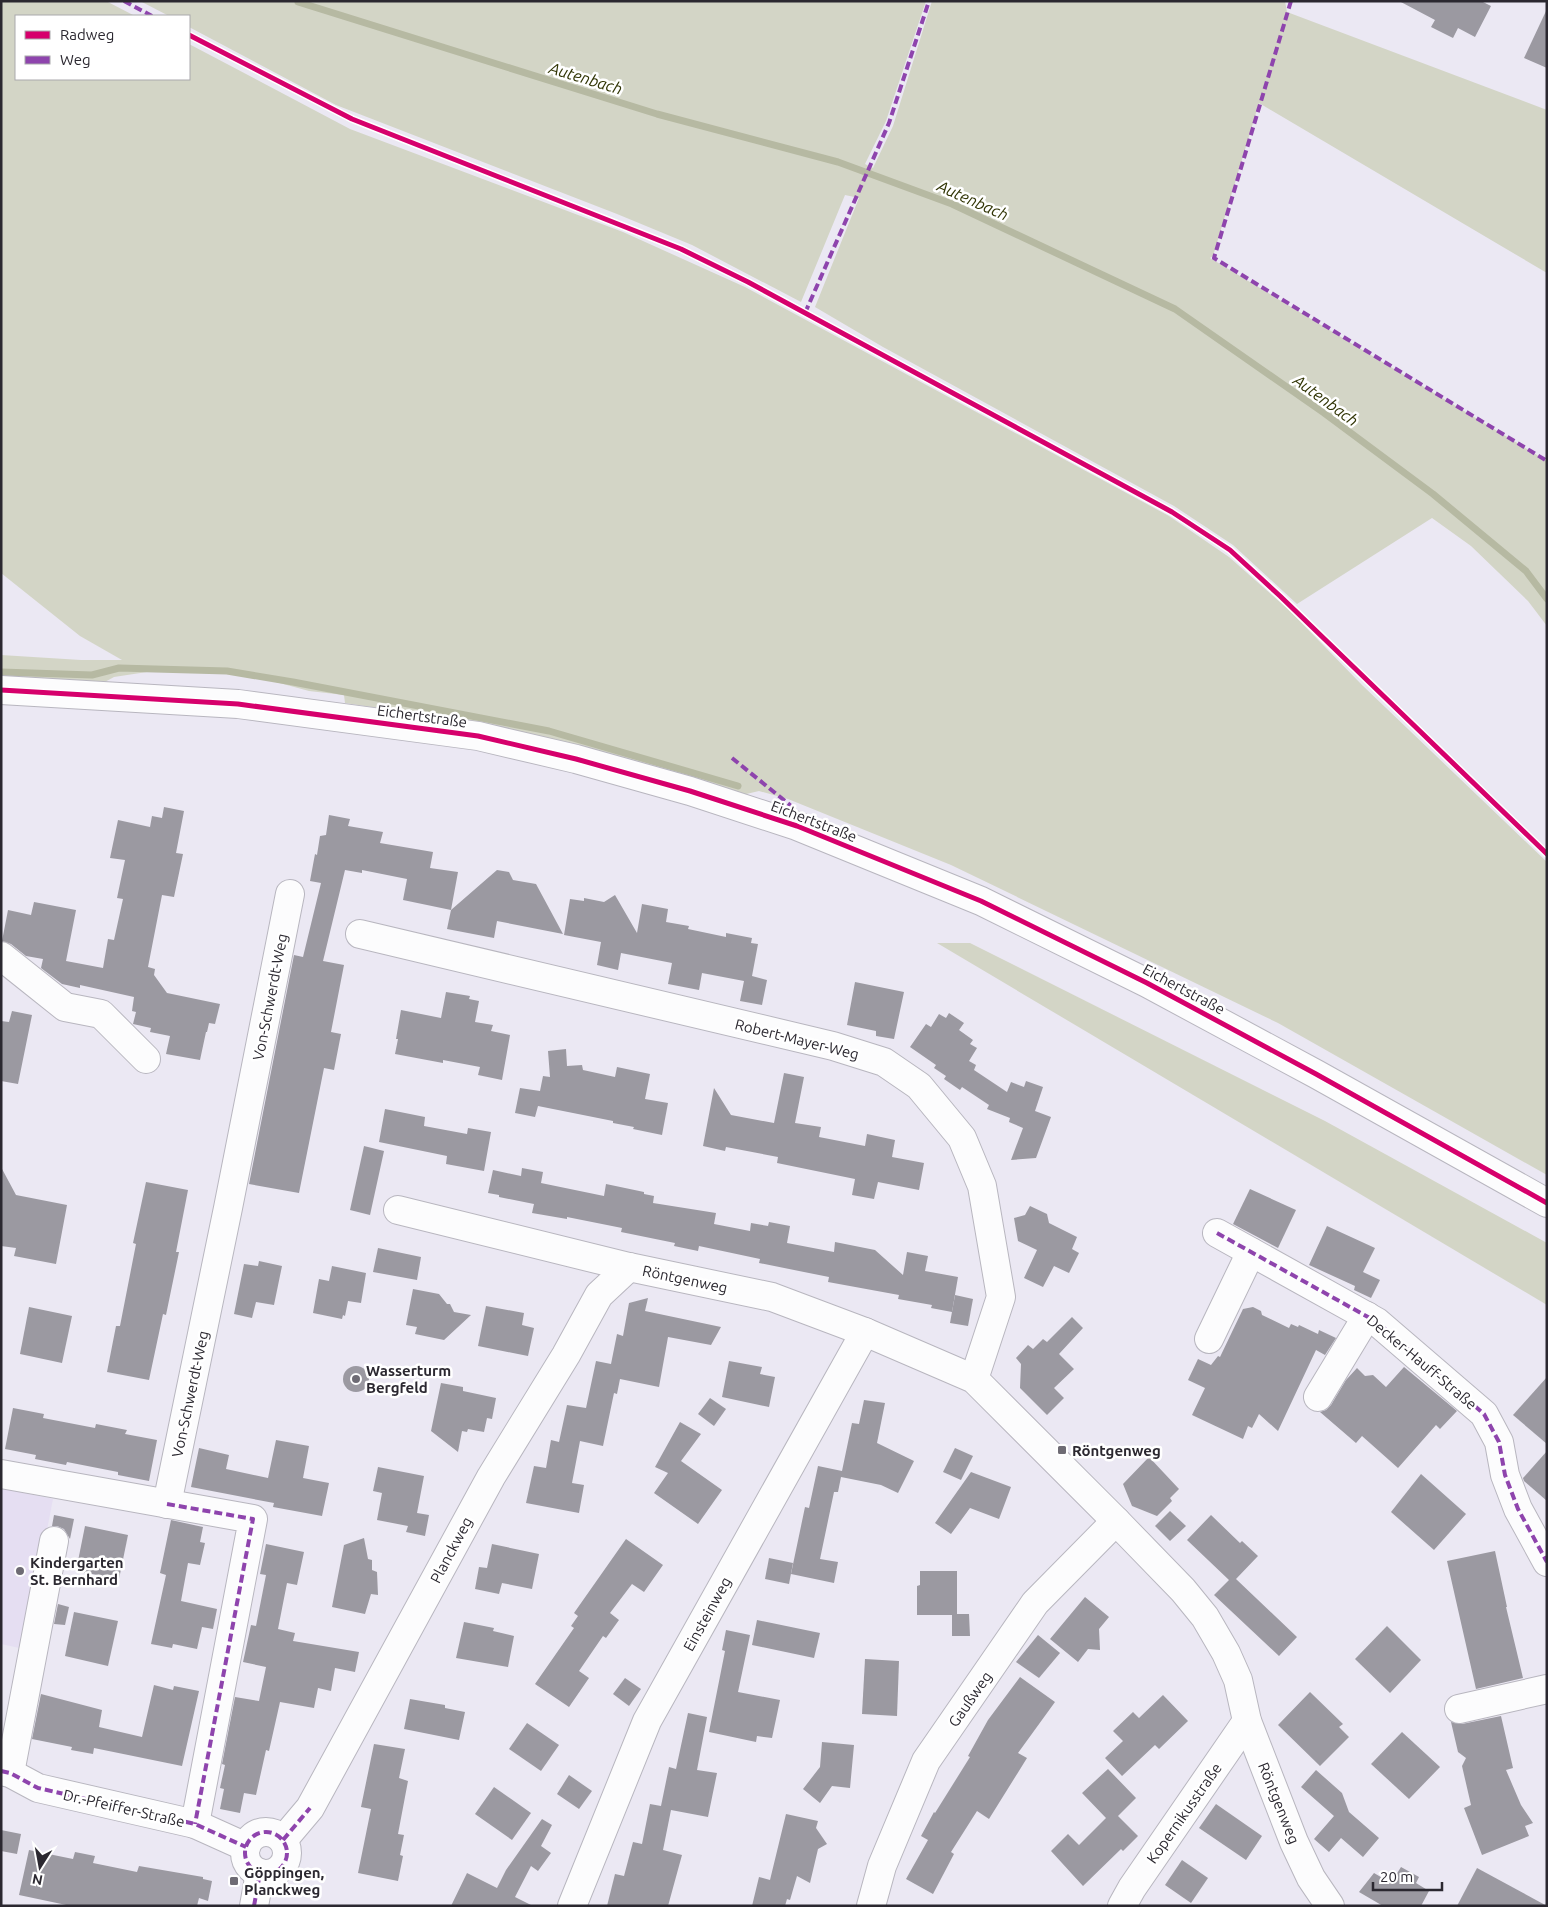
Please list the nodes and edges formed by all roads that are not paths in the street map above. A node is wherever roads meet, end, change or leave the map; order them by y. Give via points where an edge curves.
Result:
1 (1, 690) edge
2 (290, 894) dead end
3 (360, 934) dead end
4 (1, 956) edge
5 (146, 1059) dead end
6 (1547, 1203) edge
7 (398, 1210) dead end
8 (1217, 1233) dead end
9 (1251, 1252) junction
10 (629, 1267) junction
11 (1367, 1316) junction
12 (865, 1332) junction
13 (1210, 1340) dead end
14 (974, 1378) junction
15 (1318, 1397) dead end
16 (1, 1474) edge
17 (167, 1504) junction
18 (1116, 1521) junction
19 (54, 1541) dead end
20 (1547, 1562) edge
21 (1547, 1689) edge
22 (1459, 1709) dead end
23 (1247, 1721) junction
24 (6, 1772) edge
25 (195, 1824) junction
26 (283, 1840) junction
27 (246, 1847) junction
28 (260, 1873) junction
29 (254, 1906) edge
30 (572, 1906) edge
31 (871, 1906) edge
32 (1122, 1906) edge
33 (1330, 1906) edge

1 - 6 street, Eichertstraße via 238,704 478,736 690,791 796,826 981,901 1147,983
2 - 17 street, Von-Schwerdt-Weg
3 - 14 street, Robert-Mayer-Weg via 833,1046 884,1062 919,1086 962,1138 982,1186 1001,1297
4 - 5 street via 65,1007 101,1014
7 - 10 street, Röntgenweg
8 - 9 street, Decker-Hauff-Straße
9 - 11 street, Decker-Hauff-Straße
9 - 13 street
10 - 12 street, Röntgenweg via 772,1297
10 - 26 street, Planckweg via 599,1295 491,1476 310,1808
11 - 15 street
11 - 20 street, Decker-Hauff-Straße via 1484,1414 1499,1442 1505,1475 1518,1509
12 - 14 street, Röntgenweg
12 - 30 street, Einsteinweg via 647,1721
14 - 18 street, Röntgenweg
16 - 17 street
17 - 25 street via 253,1519
18 - 23 street, Röntgenweg via 1205,1617 1238,1680
18 - 31 street, Gaußweg via 1035,1604 926,1761 882,1866
19 - 24 street
21 - 22 street
23 - 32 street, Kopernikusstraße
23 - 33 street, Röntgenweg via 1294,1842 1311,1878
24 - 25 street, Dr.-Pfeiffer-Straße via 38,1788
25 - 27 street, Dr.-Pfeiffer-Straße
26 - 27 street via 266,1832 254,1836
26 - 28 street via 287,1853 284,1865 273,1872
27 - 28 street via 246,1860
28 - 29 street

